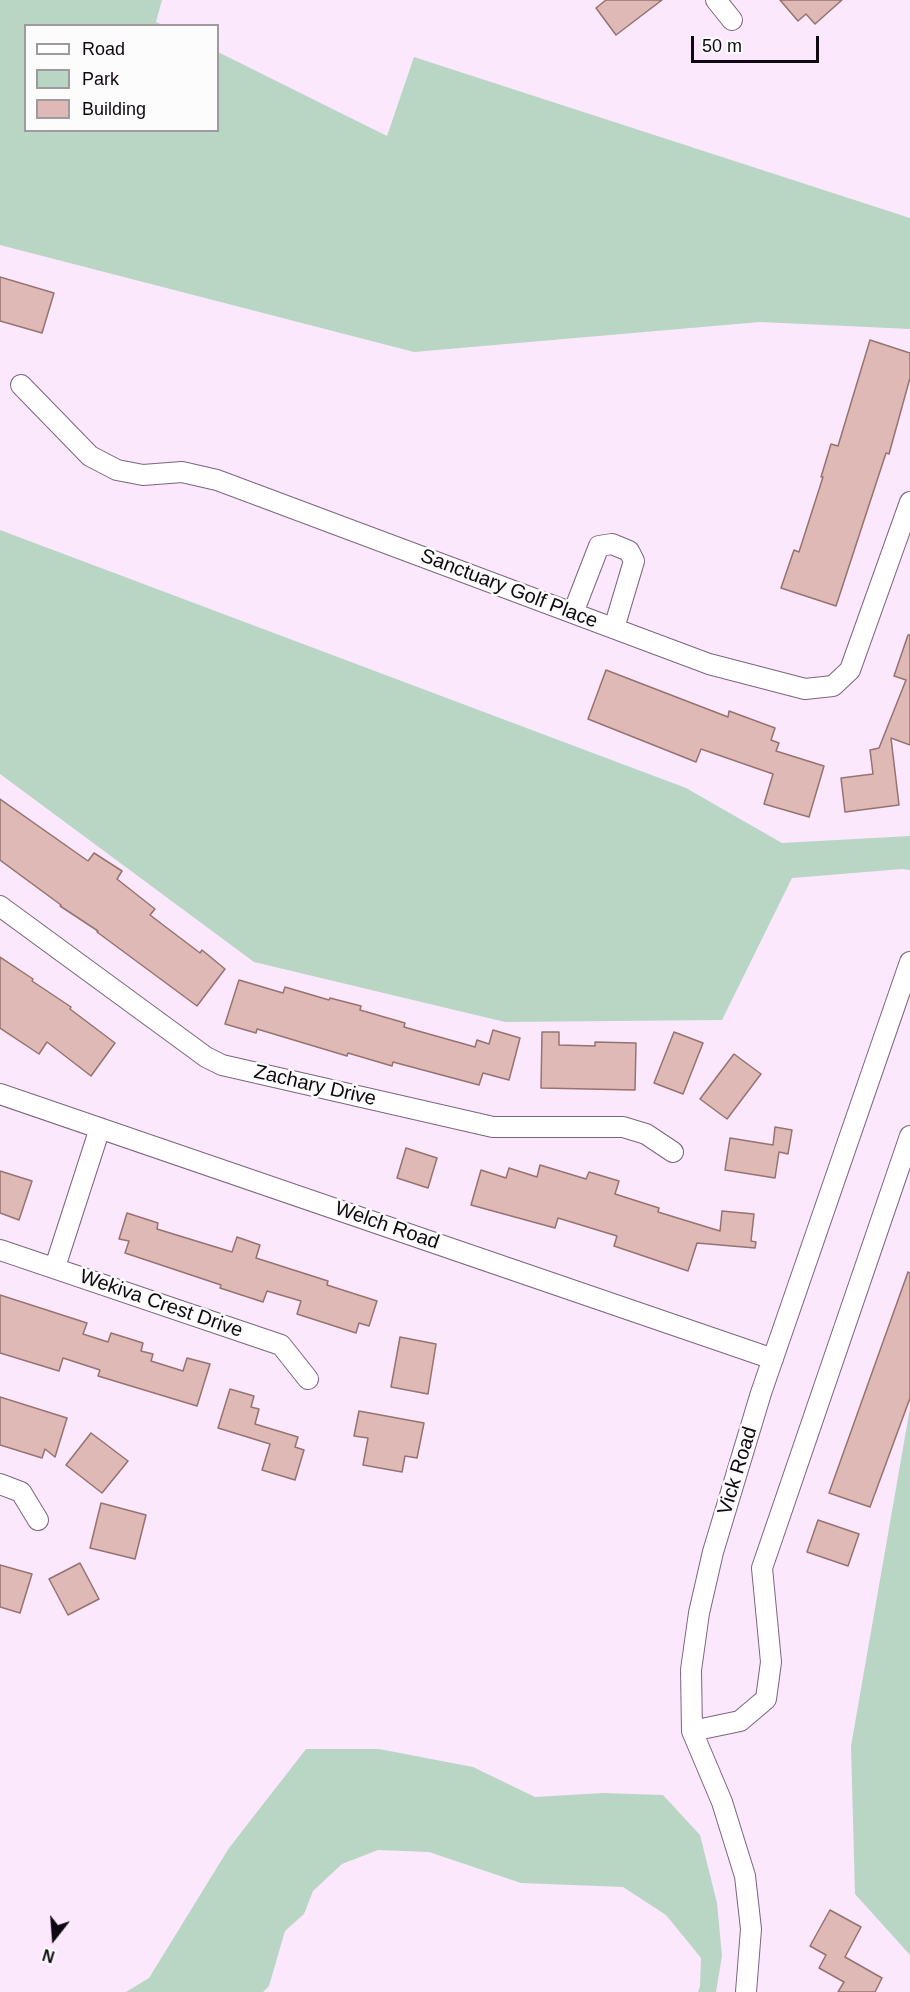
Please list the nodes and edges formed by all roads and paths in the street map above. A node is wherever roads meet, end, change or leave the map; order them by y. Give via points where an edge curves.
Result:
1 (716, 0) edge
2 (732, 20) dead end
3 (21, 384) dead end
4 (910, 502) edge
5 (573, 613) junction
6 (614, 628) junction
7 (0, 906) edge
8 (910, 962) edge
9 (0, 1094) edge
10 (100, 1128) junction
11 (910, 1136) edge
12 (673, 1152) dead end
13 (0, 1250) edge
14 (55, 1267) junction
15 (773, 1359) junction
16 (308, 1379) dead end
17 (0, 1485) edge
18 (38, 1520) dead end
19 (692, 1731) junction
20 (746, 1992) edge

1 - 2 street
3 - 5 street, Sanctuary Golf Place via 90,456 117,470 143,475 182,472 217,480
4 - 6 street, Sanctuary Golf Place via 849,670 833,686 805,689 720,667
5 - 6 street, Sanctuary Golf Place
5 - 6 street via 599,546 612,544 629,551 634,561
7 - 12 street, Zachary Drive via 222,1065 493,1127 623,1127 646,1134
8 - 15 street, Vick Road
9 - 10 street, Welch Road
10 - 14 street
10 - 15 street, Welch Road
11 - 19 street via 762,1568 771,1662 766,1699 740,1721
13 - 14 street, Wekiva Crest Drive
14 - 16 street, Wekiva Crest Drive via 281,1345
15 - 19 street, Vick Road via 713,1552 699,1613 691,1670
17 - 18 street via 21,1492
19 - 20 street, Vick Road via 722,1802 745,1876 752,1929

